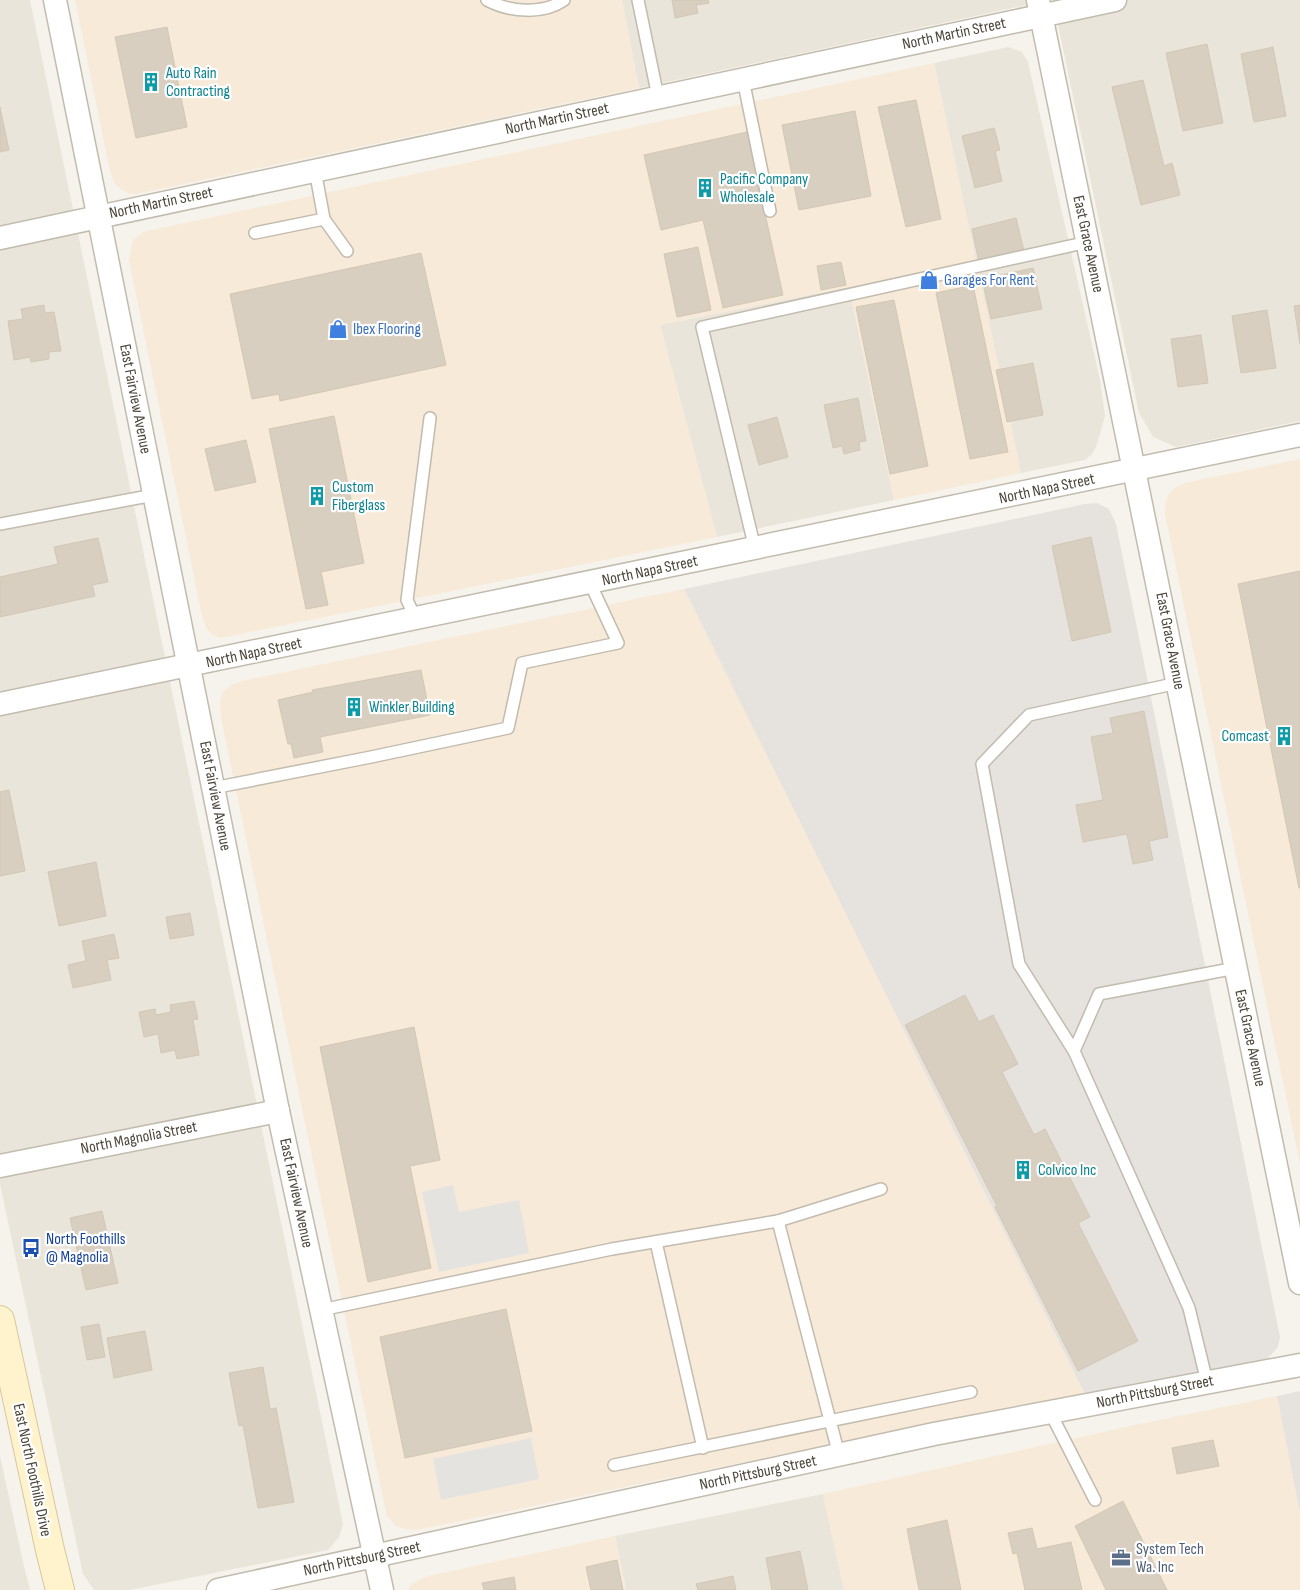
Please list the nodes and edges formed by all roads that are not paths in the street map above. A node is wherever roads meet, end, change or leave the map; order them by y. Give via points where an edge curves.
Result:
1 (55, 0) edge
2 (487, 0) edge
3 (564, 0) edge
4 (638, 0) edge
5 (1115, 0) edge
6 (1039, 8) edge
7 (743, 79) junction
8 (658, 97) junction
9 (315, 170) junction
10 (770, 211) dead end
11 (98, 216) junction
12 (324, 220) junction
13 (255, 233) dead end
14 (0, 238) edge
15 (1088, 242) junction
16 (347, 250) dead end
17 (430, 418) dead end
18 (1300, 435) edge
19 (1135, 470) junction
20 (154, 495) junction
21 (0, 524) edge
22 (754, 549) junction
23 (590, 583) junction
24 (416, 619) junction
25 (188, 666) junction
26 (1178, 683) junction
27 (0, 704) edge
28 (213, 788) junction
29 (1236, 968) junction
30 (1074, 1051) junction
31 (278, 1111) junction
32 (0, 1166) edge
33 (881, 1189) dead end
34 (778, 1221) junction
35 (656, 1242) junction
36 (1300, 1283) edge
37 (321, 1310) junction
38 (0, 1320) edge
39 (1300, 1365) edge
40 (1206, 1382) junction
41 (971, 1392) dead end
42 (1050, 1412) junction
43 (831, 1421) junction
44 (703, 1448) junction
45 (839, 1455) junction
46 (614, 1465) dead end
47 (1095, 1500) dead end
48 (375, 1556) junction
49 (60, 1590) edge
50 (218, 1590) edge
51 (382, 1590) edge

1 - 11 street, East Fairview Avenue
2 - 3 lane via 514,9 538,10
4 - 8 lane
5 - 6 street, North Martin Street
6 - 7 street, North Martin Street
6 - 15 street, East Grace Avenue
7 - 8 street, North Martin Street
7 - 10 lane
8 - 9 street, North Martin Street
9 - 11 street, North Martin Street
9 - 12 lane
11 - 14 street, North Martin Street
11 - 20 street, East Fairview Avenue
12 - 13 lane
12 - 16 lane
15 - 19 street, East Grace Avenue
15 - 22 lane via 702,327
17 - 24 lane via 407,600
18 - 19 street, North Napa Street
19 - 22 street, North Napa Street
19 - 26 street, East Grace Avenue
20 - 21 lane
20 - 25 street, East Fairview Avenue
22 - 23 street, North Napa Street
23 - 24 street, North Napa Street
23 - 28 lane via 618,643 522,663 508,728
24 - 25 street, North Napa Street
25 - 27 street, North Napa Street
25 - 28 street, East Fairview Avenue
26 - 29 street, East Grace Avenue
26 - 30 lane via 1029,716 982,764 1019,964
28 - 31 street, East Fairview Avenue
29 - 30 lane via 1099,994
29 - 36 street, East Grace Avenue
30 - 40 lane via 1189,1308
31 - 32 street, North Magnolia Street
31 - 37 street, East Fairview Avenue
33 - 34 lane
34 - 35 lane
34 - 43 lane
35 - 37 lane
35 - 44 lane
37 - 48 street, East Fairview Avenue
38 - 49 main road, East North Foothills Drive
39 - 40 street, North Pittsburg Street
40 - 42 street, North Pittsburg Street
41 - 43 lane
42 - 45 street, North Pittsburg Street
42 - 47 lane
43 - 44 lane
43 - 45 lane
44 - 46 lane
45 - 48 street, North Pittsburg Street
48 - 50 street, North Pittsburg Street
48 - 51 street, East Fairview Avenue

